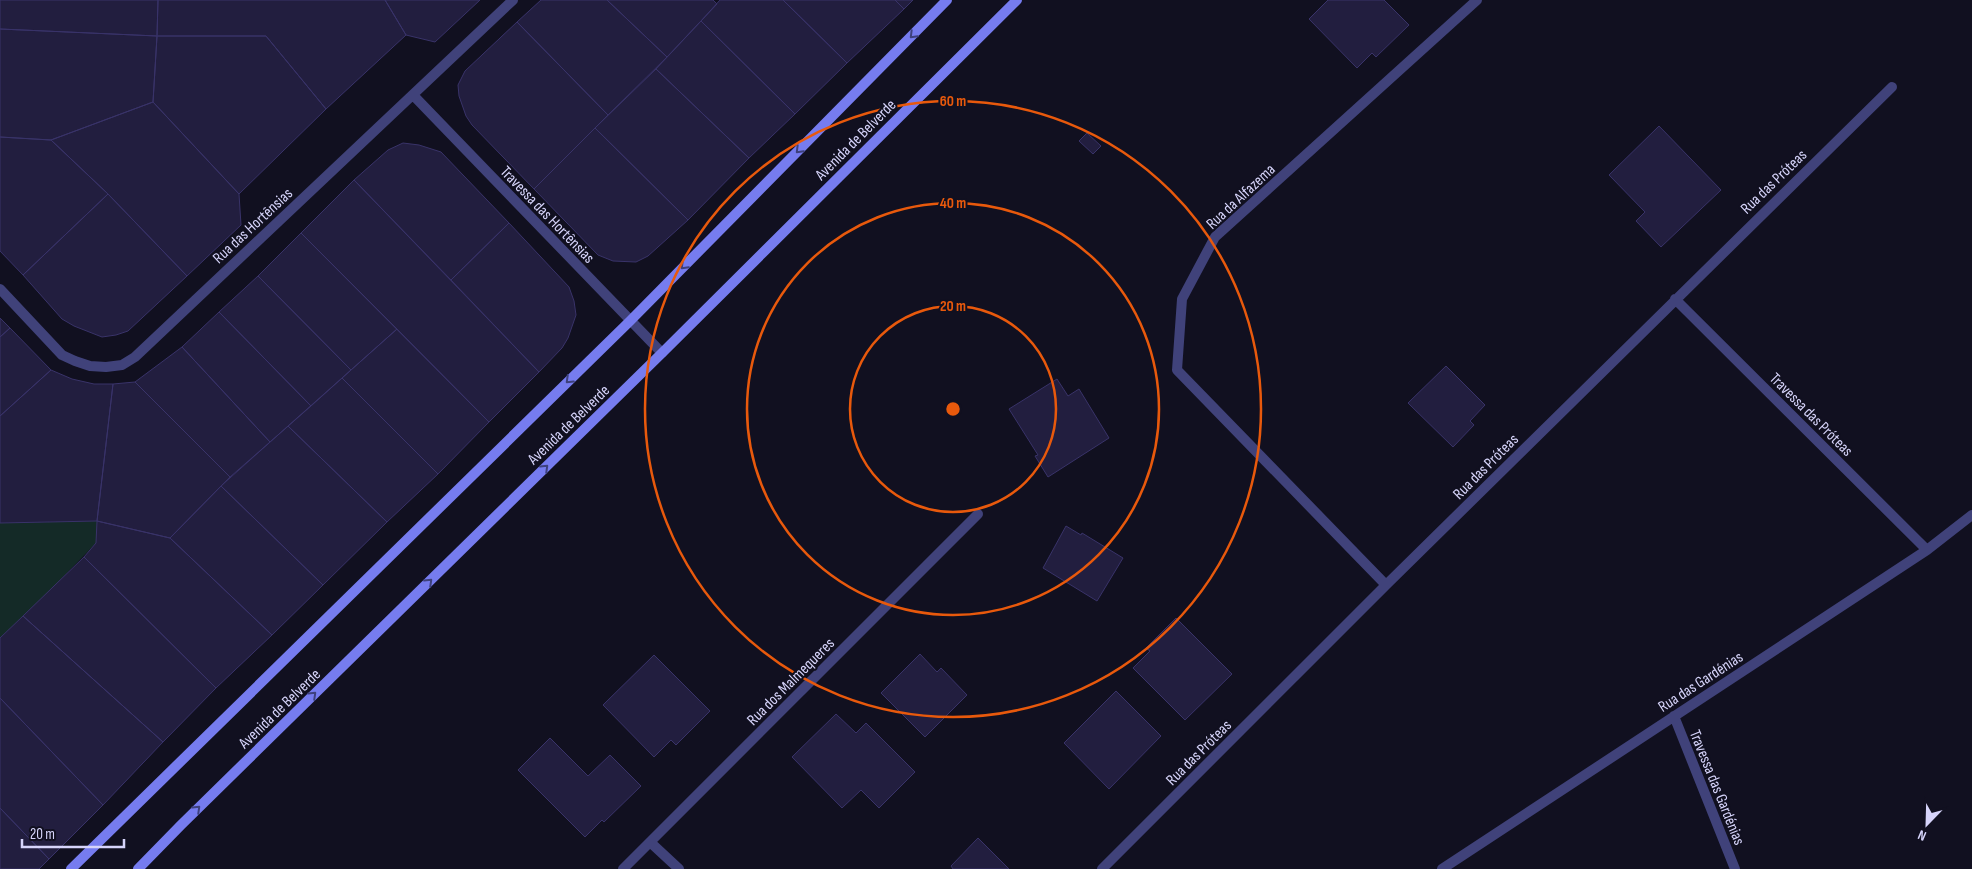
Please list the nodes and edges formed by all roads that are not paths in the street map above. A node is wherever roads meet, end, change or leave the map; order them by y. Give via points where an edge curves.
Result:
1 (513, 0) edge
2 (947, 0) edge
3 (1017, 0) edge
4 (1477, 0) edge
5 (1892, 87) dead end
6 (413, 94) junction
7 (0, 289) edge
8 (1675, 299) junction
9 (630, 321) junction
10 (662, 353) junction
11 (978, 514) dead end
12 (1972, 515) edge
13 (1927, 550) junction
14 (1386, 585) junction
15 (1674, 716) junction
16 (650, 842) junction
17 (1110, 866) edge
18 (71, 869) edge
19 (138, 869) edge
20 (622, 869) edge
21 (678, 869) edge
22 (1442, 869) edge
23 (1735, 869) edge

1 - 6 street, Rua das Hortênsias
2 -> 9 main road, Avenida de Belverde
3 - 10 main road, Avenida de Belverde
4 - 14 street, Rua da Alfazema via 1215,237 1182,299 1177,370
5 - 8 street, Rua das Próteas
6 - 7 street, Rua das Hortênsias via 135,357 122,365 90,366 62,354
6 - 9 street, Travessa das Hortênsias
8 - 13 street, Travessa das Próteas
8 - 14 street, Rua das Próteas
9 - 10 street, Travessa das Hortênsias
9 -> 18 main road, Avenida de Belverde
19 -> 10 main road, Avenida de Belverde
11 - 16 street, Rua dos Malmequeres
12 - 13 street, Rua das Gardénias
13 - 15 street, Rua das Gardénias
14 - 17 street, Rua das Próteas
15 - 22 street, Rua das Gardénias
15 - 23 street, Travessa das Gardénias
16 - 20 street, Rua dos Malmequeres
16 - 21 street

